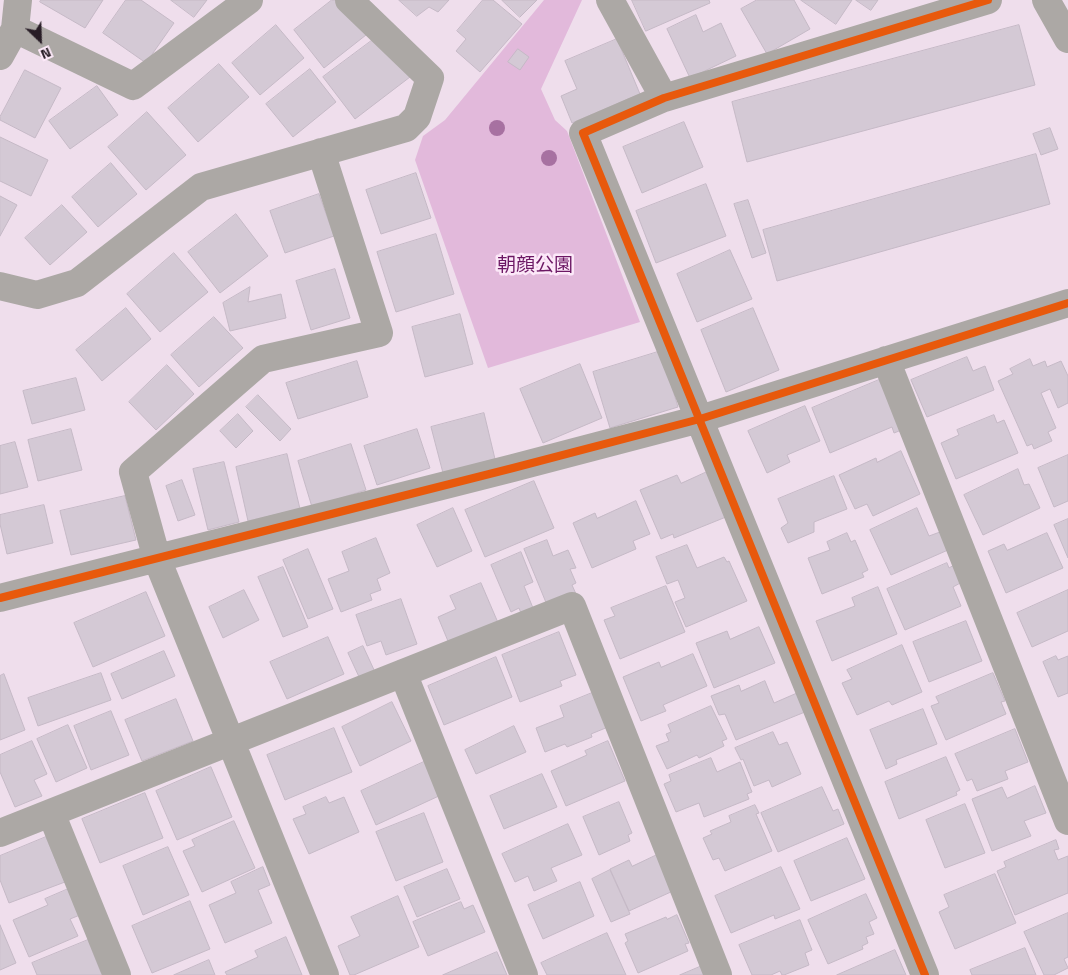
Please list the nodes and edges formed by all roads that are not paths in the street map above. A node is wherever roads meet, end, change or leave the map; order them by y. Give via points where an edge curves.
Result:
1 (18, 0) edge
2 (249, 0) edge
3 (349, 0) edge
4 (610, 0) edge
5 (988, 0) edge
6 (1055, 3) edge
7 (15, 29) junction
8 (1068, 39) edge
9 (0, 56) edge
10 (664, 98) junction
11 (320, 152) junction
12 (0, 286) edge
13 (1068, 303) edge
14 (886, 360) junction
15 (700, 419) junction
16 (157, 559) junction
17 (0, 598) edge
18 (403, 673) junction
19 (231, 742) junction
20 (51, 813) junction
21 (1068, 821) edge
22 (0, 834) edge
23 (117, 975) edge
24 (325, 975) edge
25 (524, 975) edge
26 (718, 975) edge
27 (925, 975) edge

1 - 7 street
2 - 7 street via 133,86
3 - 11 street via 430,78 417,117 406,128
4 - 10 street
5 - 10 street
6 - 8 street
7 - 9 street
10 - 15 street via 584,133
11 - 12 street via 201,187 77,283 37,295
11 - 16 street via 379,333 263,359 133,472
13 - 14 street
14 - 15 street
14 - 21 street
15 - 16 street
15 - 27 street
16 - 17 street
16 - 19 street
18 - 19 street
18 - 25 street
18 - 26 street via 572,606
19 - 20 street
19 - 24 street
20 - 22 street
20 - 23 street

